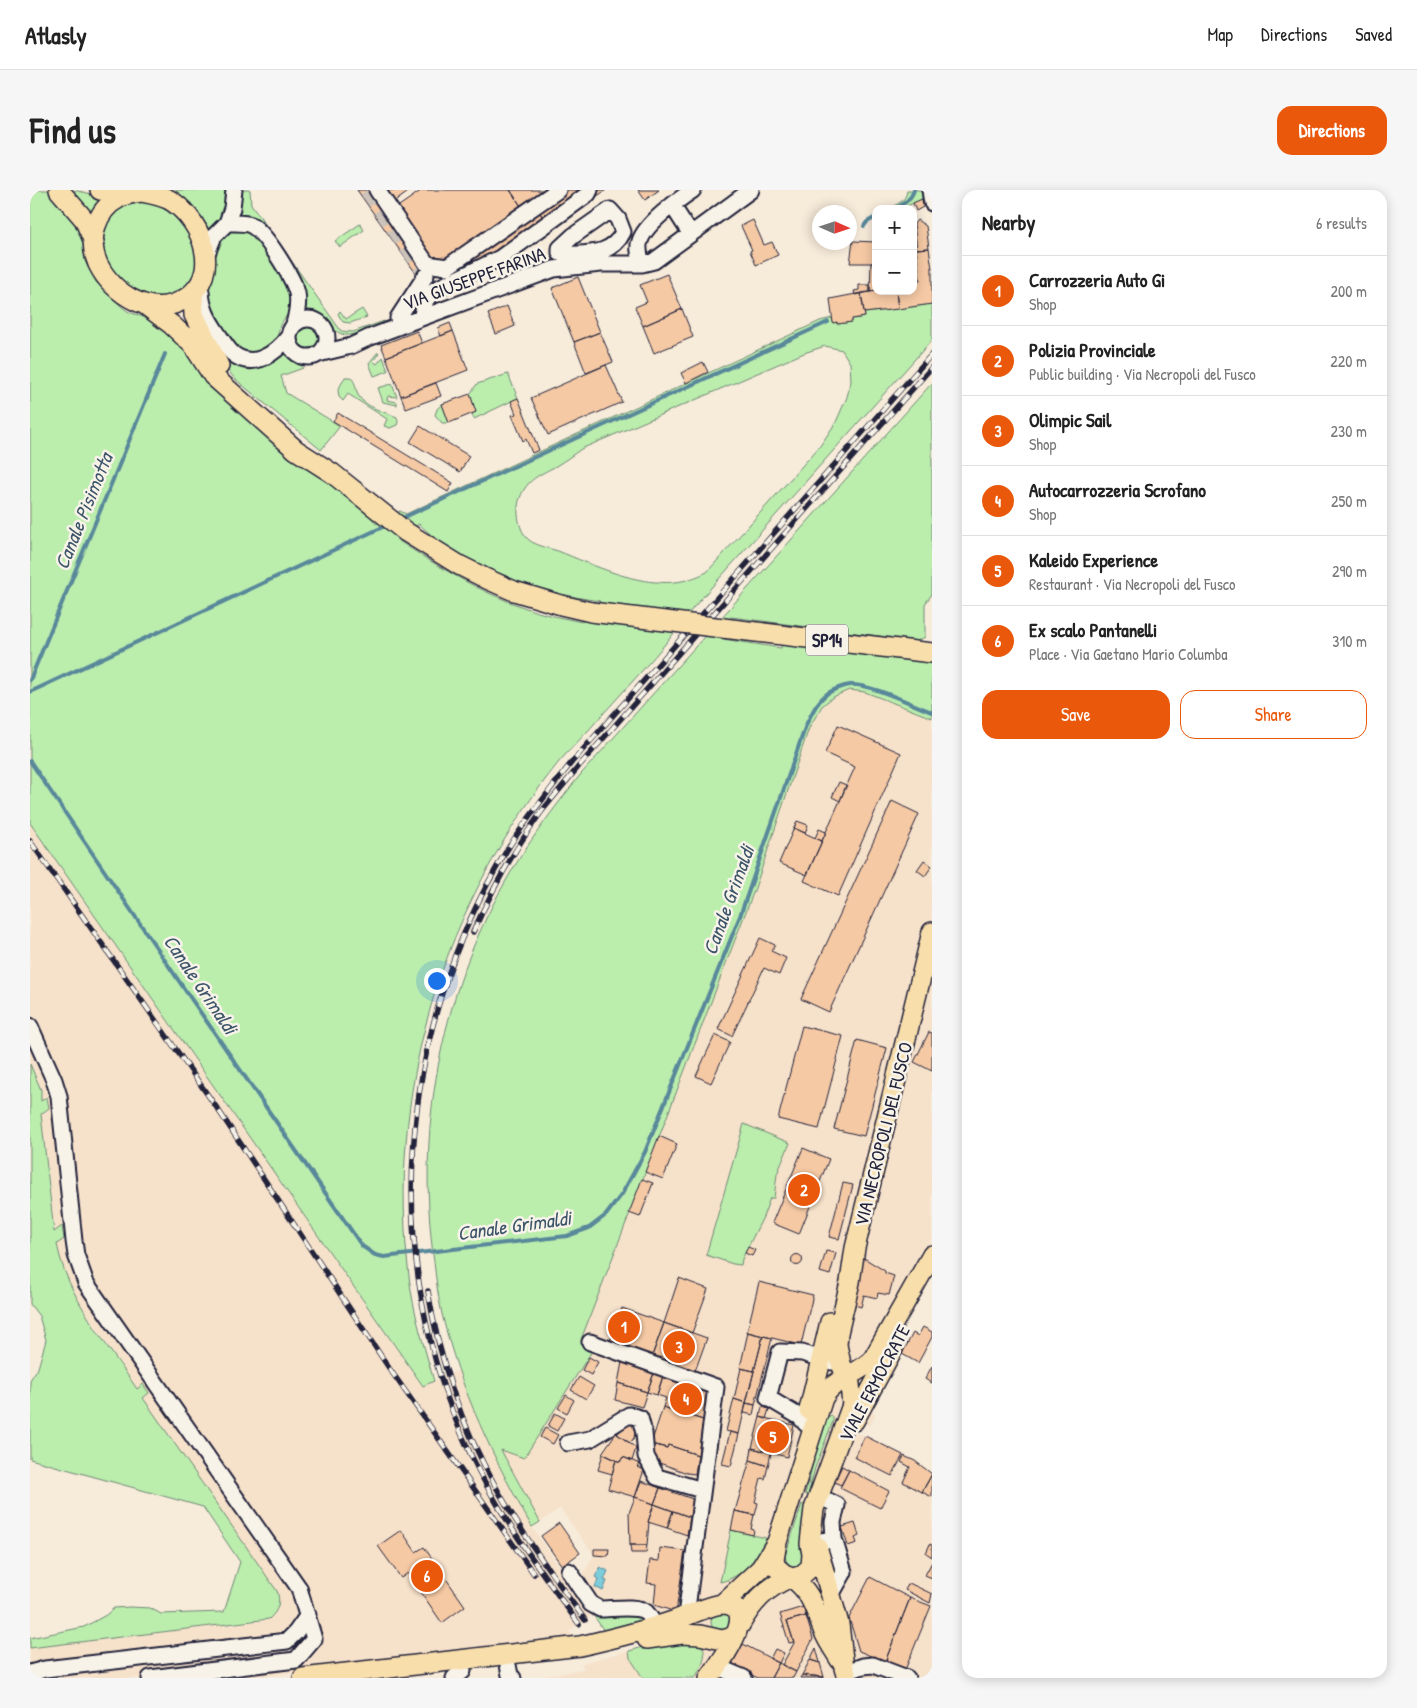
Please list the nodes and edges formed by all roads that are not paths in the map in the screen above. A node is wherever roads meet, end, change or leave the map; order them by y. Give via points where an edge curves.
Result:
1 (59, 190) edge
2 (100, 190) edge
3 (234, 190) edge
4 (377, 190) edge
5 (558, 190) edge
6 (590, 190) edge
7 (693, 190) edge
8 (752, 190) edge
9 (930, 190) edge
10 (138, 192) edge
11 (932, 203) edge
12 (672, 205) junction
13 (227, 223) junction
14 (690, 233) junction
15 (94, 242) junction
16 (206, 256) junction
17 (642, 264) junction
18 (426, 275) dead end
19 (197, 288) junction
20 (144, 304) junction
21 (421, 318) junction
22 (399, 326) junction
23 (292, 330) junction
24 (326, 332) junction
25 (368, 338) junction
26 (318, 354) junction
27 (332, 473) junction
28 (932, 653) edge
29 (932, 932) edge
30 (30, 1026) edge
31 (855, 1248) junction
32 (932, 1255) edge
33 (932, 1274) edge
34 (590, 1342) dead end
35 (822, 1358) junction
36 (849, 1370) junction
37 (811, 1421) junction
38 (846, 1422) junction
39 (568, 1443) dead end
40 (829, 1466) junction
41 (702, 1490) junction
42 (818, 1496) junction
43 (812, 1522) junction
44 (825, 1541) junction
45 (777, 1542) junction
46 (569, 1571) dead end
47 (790, 1578) junction
48 (717, 1606) junction
49 (308, 1615) junction
50 (686, 1616) junction
51 (655, 1626) junction
52 (738, 1629) junction
53 (709, 1634) junction
54 (510, 1672) edge
55 (30, 1673) edge
56 (846, 1673) edge
57 (458, 1674) edge
58 (712, 1674) edge
59 (150, 1678) edge
60 (303, 1678) edge
61 (407, 1678) edge
62 (744, 1678) edge
63 (907, 1678) edge

1 - 15 main road via 84,220
2 - 10 main road
3 - 13 street
4 - 5 street via 427,264 447,267
6 - 21 street via 500,258 434,290 426,300
7 - 12 street
8 - 14 street, VIA GIUSEPPE FARINA
9 - 11 street
10 - 15 main road via 119,198 104,211 95,228
10 - 16 main road via 162,196 181,208 194,224
12 - 14 street
12 - 17 street via 645,230 639,248
13 - 16 street via 214,236
13 - 23 street via 251,225 264,235 293,282 298,306
14 - 17 street, VIA GIUSEPPE FARINA via 654,261
15 - 20 main road via 98,264 111,282
16 - 19 main road via 204,276
17 - 21 street, VIA GIUSEPPE FARINA via 601,258 554,268
18 - 22 street via 398,318
19 - 20 main road via 186,299 168,306
19 - 23 street via 205,315 232,353 241,358 263,359 281,346
19 - 27 main road via 194,315 220,368 236,386 303,442
20 - 27 main road via 193,345 213,376 296,450
21 - 22 street, VIA GIUSEPPE FARINA
22 - 25 street, VIA GIUSEPPE FARINA
23 - 24 street via 306,318 319,322
23 - 26 street via 289,342 295,352 306,357
24 - 25 street via 340,340
24 - 26 street via 326,345
25 - 26 street, VIA GIUSEPPE FARINA
27 - 28 main road, SP14, bridge via 406,532 459,565 514,590 561,605 591,612
29 - 31 main road, VIA NECROPOLI DEL FUSCO
30 - 49 street via 59,1096 76,1255 86,1284 299,1588
31 - 35 main road via 838,1292
31 - 36 main road via 838,1333 838,1352
32 - 36 main road via 873,1359
33 - 40 main road, VIALE ERMOCRATE
34 - 41 street via 716,1387
35 - 36 street
35 - 37 main road
35 - 37 street via 780,1352 768,1398
36 - 37 main road via 827,1391
36 - 38 main road via 852,1404
37 - 38 main road via 825,1408 834,1406 844,1413
37 - 45 main road
38 - 40 main road
39 - 41 street via 590,1439 630,1415 640,1418 646,1456 658,1477
40 - 42 main road
41 - 50 street
42 - 43 main road
42 - 44 street via 837,1505 834,1522
43 - 44 main road
43 - 47 main road via 811,1566 804,1574
44 - 56 main road via 831,1595
45 - 47 main road via 776,1568
45 - 48 main road via 761,1568
46 - 51 street via 595,1607 638,1608 650,1616
47 - 52 main road via 762,1594
47 - 56 main road via 811,1598 825,1634
48 - 50 main road
48 - 52 main road via 735,1609 740,1618
48 - 53 main road via 706,1616
49 - 55 street via 287,1642
49 - 59 street via 314,1639 296,1660
50 - 51 main road
51 - 60 main road via 580,1646
52 - 53 main road via 726,1640
52 - 58 main road
53 - 54 main road via 655,1637
53 - 58 main road
54 - 57 main road
56 - 63 street via 873,1665
57 - 61 main road
58 - 62 street

